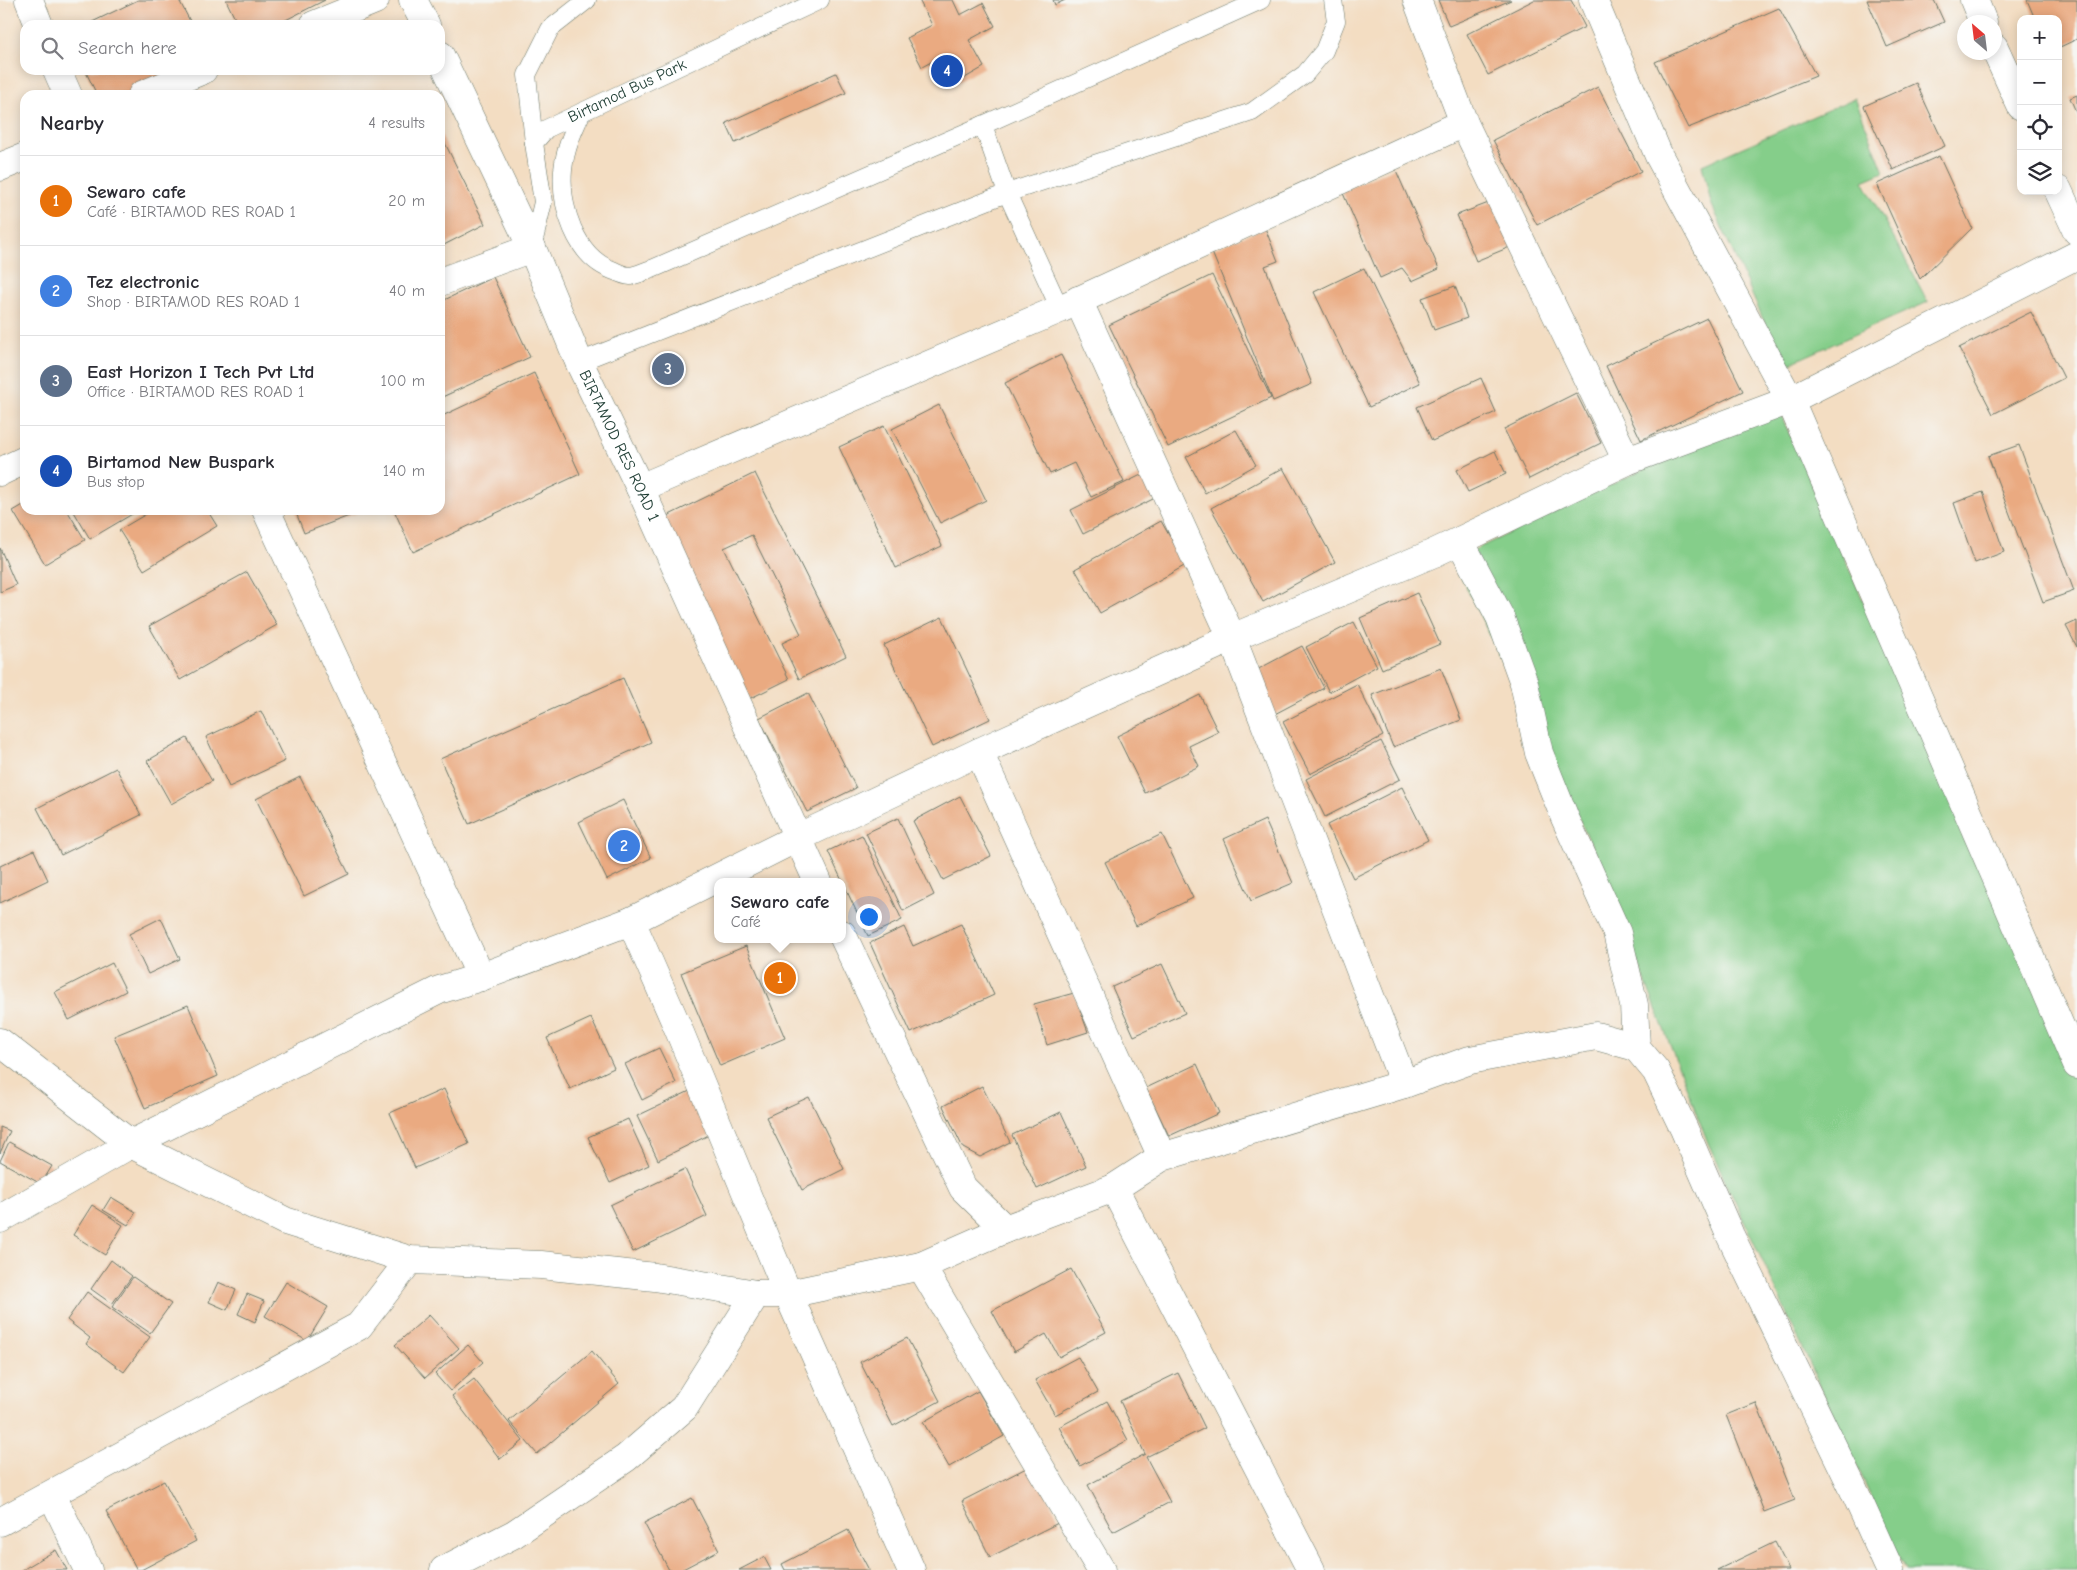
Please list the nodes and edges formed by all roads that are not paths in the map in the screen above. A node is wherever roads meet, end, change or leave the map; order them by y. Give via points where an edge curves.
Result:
1 (29, 0) edge
2 (375, 0) edge
3 (414, 0) edge
4 (587, 0) edge
5 (820, 0) edge
6 (1261, 0) edge
7 (1333, 0) edge
8 (1417, 0) edge
9 (1593, 0) edge
10 (1974, 0) edge
11 (1981, 15) edge
12 (37, 20) edge
13 (326, 20) edge
14 (424, 20) edge
15 (2000, 60) edge
16 (445, 65) edge
17 (60, 75) edge
18 (191, 75) edge
19 (66, 90) edge
20 (154, 90) edge
21 (2021, 105) edge
22 (582, 112) junction
23 (1464, 123) junction
24 (983, 125) junction
25 (534, 143) junction
26 (20, 159) edge
27 (0, 167) edge
28 (1007, 193) junction
29 (2060, 195) edge
30 (2077, 231) edge
31 (532, 248) junction
32 (2077, 255) edge
33 (445, 280) edge
34 (1069, 304) junction
35 (578, 362) junction
36 (1790, 400) junction
37 (1627, 461) junction
38 (20, 462) edge
39 (0, 472) edge
40 (640, 488) junction
41 (268, 515) edge
42 (1460, 541) junction
43 (1232, 638) junction
44 (979, 752) junction
45 (797, 838) junction
46 (717, 878) edge
47 (816, 878) edge
48 (714, 880) edge
49 (631, 921) junction
50 (846, 942) edge
51 (481, 977) junction
52 (0, 1042) edge
53 (1636, 1047) junction
54 (2077, 1065) edge
55 (1404, 1084) junction
56 (131, 1144) junction
57 (1162, 1157) junction
58 (1114, 1188) junction
59 (0, 1219) edge
60 (1005, 1229) junction
61 (410, 1260) junction
62 (921, 1266) junction
63 (756, 1294) junction
64 (788, 1294) junction
65 (52, 1495) junction
66 (0, 1522) edge
67 (88, 1570) edge
68 (444, 1570) edge
69 (911, 1570) edge
70 (1101, 1570) edge
71 (1311, 1570) edge
72 (1890, 1570) edge

1 - 12 street
2 - 13 street
3 - 14 street
4 - 25 lane via 550,29 527,75
5 - 22 lane, Birtamod Bus Park
6 - 24 lane
7 - 28 lane via 1336,21 1324,51 1304,74 1252,112
8 - 23 street
9 - 36 street via 1659,156
10 - 11 street
15 - 21 street
16 - 31 street, BIRTAMOD RES ROAD 1
17 - 19 street
18 - 20 street
22 - 24 lane via 566,149 563,170 562,192 571,226 585,250 599,265 628,276 652,269
22 - 25 lane, Birtamod Bus Park via 546,129
23 - 34 street
23 - 37 street
24 - 28 lane
25 - 31 lane via 543,202
26 - 27 street
28 - 34 lane
28 - 35 lane
29 - 30 street
31 - 33 street
31 - 35 street, BIRTAMOD RES ROAD 1
32 - 36 street
34 - 40 street
34 - 43 street
35 - 40 street, BIRTAMOD RES ROAD 1
36 - 37 street
36 - 54 street
37 - 42 street
38 - 39 street
40 - 45 street, BIRTAMOD RES ROAD 1
41 - 51 street
42 - 43 street
42 - 53 street via 1500,617 1524,683 1539,753 1617,933 1634,1005
43 - 44 street
43 - 55 street
44 - 45 street
44 - 57 street
45 - 46 street
45 - 47 street, BIRTAMOD RES ROAD 1
48 - 49 street
49 - 51 street
49 - 64 street
50 - 60 street via 963,1188
51 - 56 street via 439,990
52 - 56 street
53 - 55 street via 1596,1036 1470,1060
53 - 72 street via 1656,1071 1730,1235
55 - 57 street
56 - 59 street
56 - 61 street via 285,1220
57 - 58 street
58 - 60 street
58 - 71 street
60 - 62 street
61 - 63 street via 550,1266 655,1277
61 - 65 street via 359,1326
62 - 64 street
62 - 70 street
63 - 64 street
63 - 68 street via 684,1408 626,1458 522,1529
64 - 69 street
65 - 66 street
65 - 67 street

